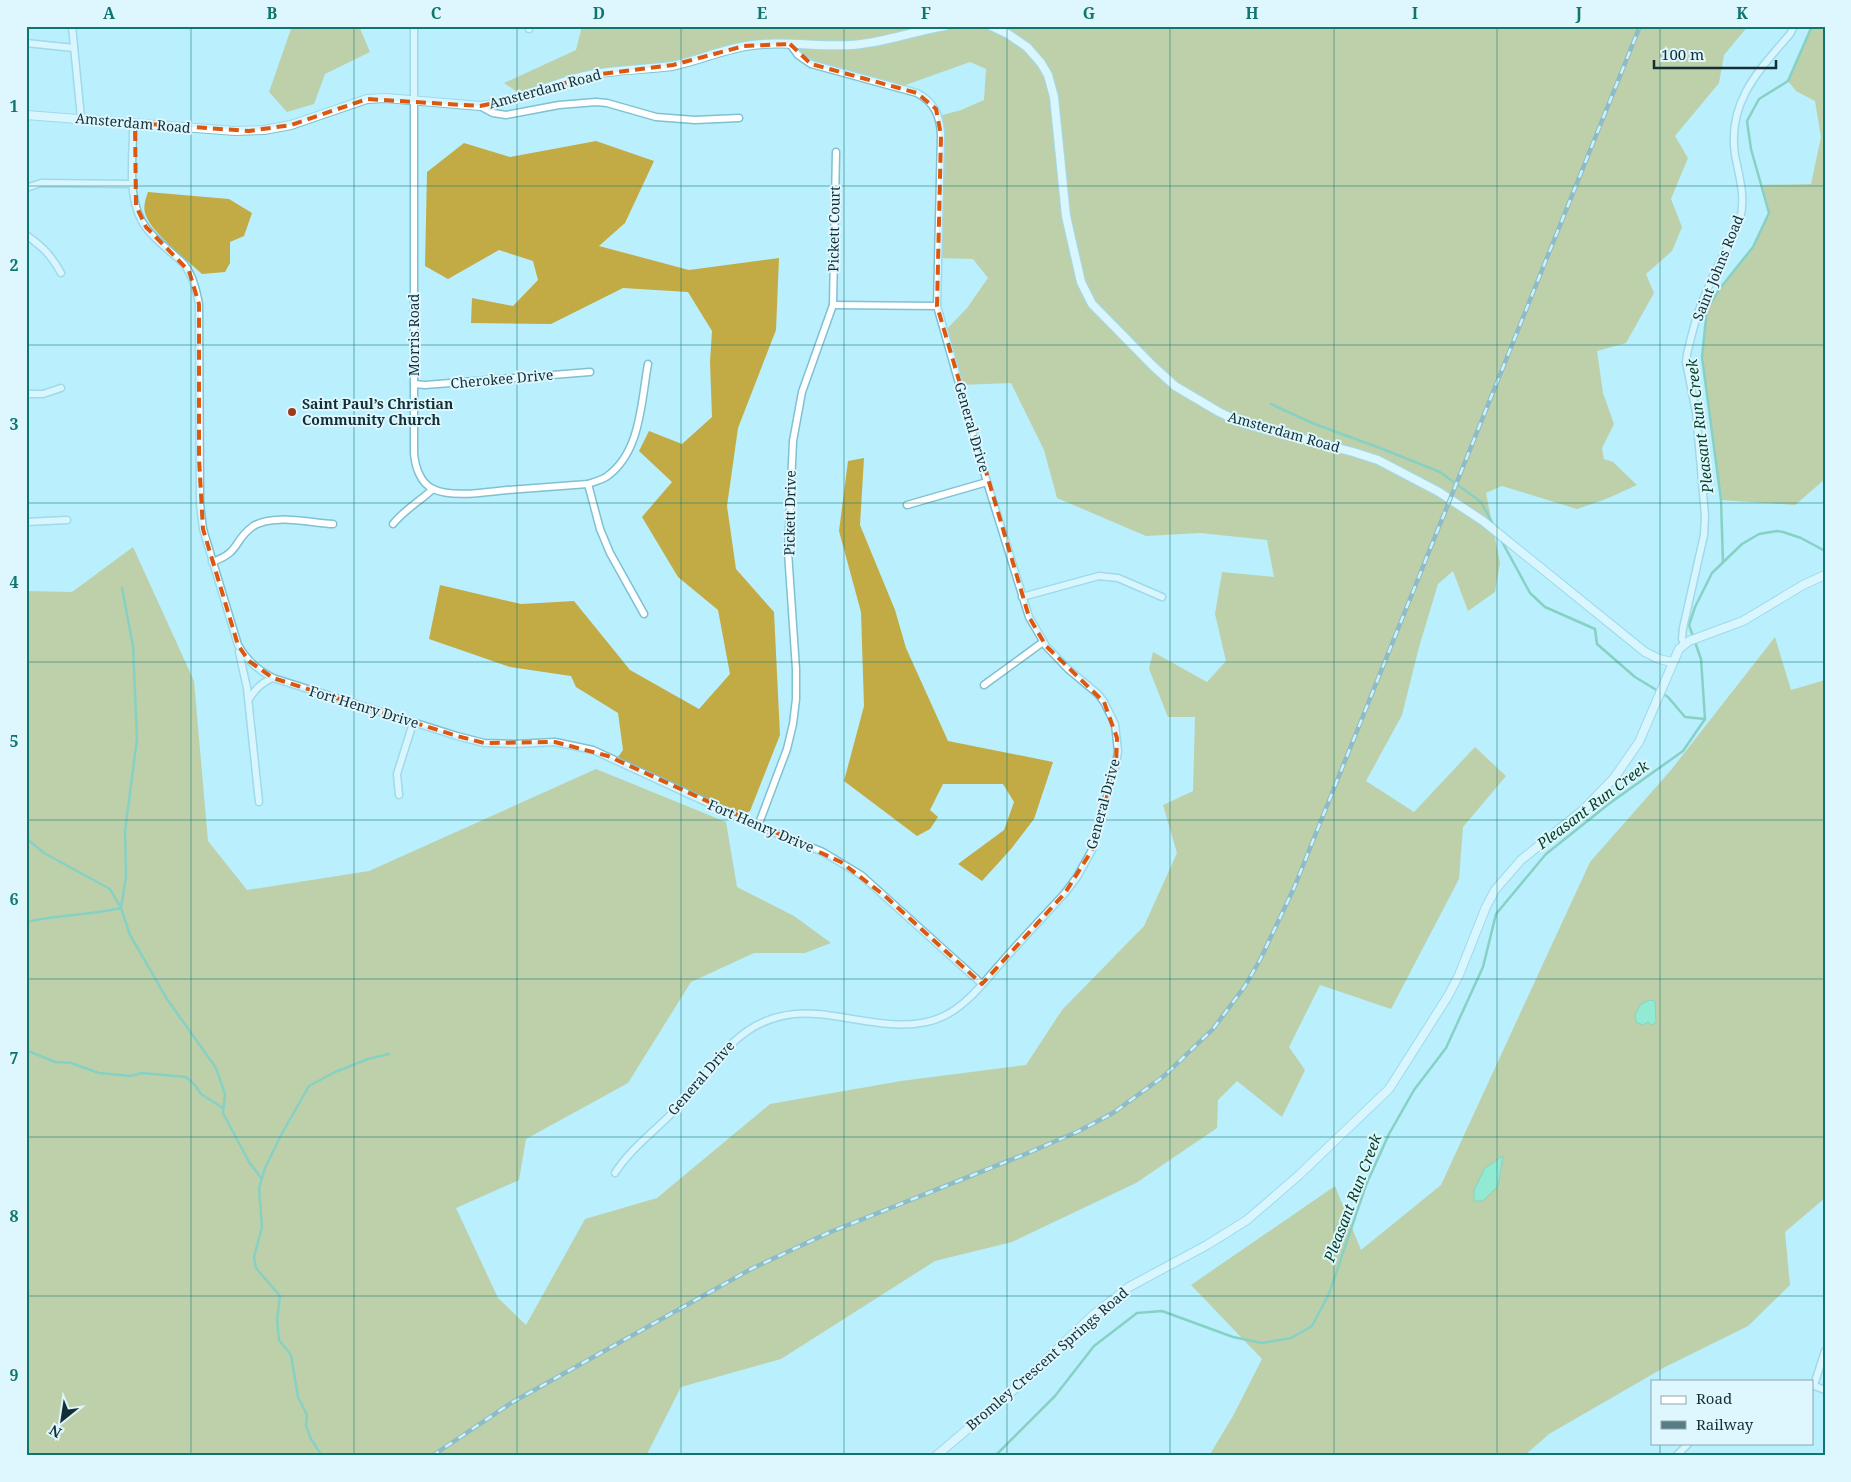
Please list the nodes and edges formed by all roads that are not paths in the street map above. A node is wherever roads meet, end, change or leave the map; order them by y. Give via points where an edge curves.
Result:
1 (72, 26) edge
2 (414, 26) edge
3 (945, 26) edge
4 (991, 26) edge
5 (1794, 26) edge
6 (26, 43) edge
7 (790, 44) junction
8 (74, 48) junction
9 (414, 101) junction
10 (480, 106) junction
11 (26, 114) edge
12 (82, 118) junction
13 (739, 118) dead end
14 (135, 123) junction
15 (836, 152) dead end
16 (134, 184) junction
17 (26, 188) edge
18 (26, 235) edge
19 (61, 273) dead end
20 (833, 305) junction
21 (937, 306) junction
22 (648, 364) dead end
23 (590, 372) dead end
24 (414, 384) junction
25 (61, 388) dead end
26 (26, 394) edge
27 (987, 482) junction
28 (588, 484) junction
29 (432, 489) junction
30 (907, 505) dead end
31 (67, 520) dead end
32 (26, 522) edge
33 (333, 524) dead end
34 (393, 524) dead end
35 (212, 562) junction
36 (1825, 575) edge
37 (1022, 597) junction
38 (1162, 597) dead end
39 (644, 614) dead end
40 (1043, 642) junction
41 (1686, 642) junction
42 (238, 646) junction
43 (1672, 662) junction
44 (273, 678) junction
45 (984, 685) dead end
46 (249, 700) junction
47 (413, 723) junction
48 (399, 795) dead end
49 (259, 802) dead end
50 (758, 826) junction
51 (982, 984) junction
52 (615, 1173) dead end
53 (1825, 1351) edge
54 (1814, 1382) edge
55 (1688, 1444) edge
56 (936, 1456) edge
57 (1676, 1456) edge

1 - 8 street
2 - 9 street, Morris Road
3 - 7 street, Amsterdam Road via 853,45
4 - 43 street, Amsterdam Road via 1027,47 1048,75 1054,97 1066,216 1081,282 1092,304 1153,366 1175,386 1242,423 1378,460 1439,492 1483,521 1645,652
5 - 41 street, Saint Johns Road via 1753,78 1738,109 1734,142 1743,195 1742,208 1736,230 1704,297 1687,354 1696,412 1705,516 1704,535 1683,628 1682,639
6 - 8 street
7 - 10 street, Amsterdam Road via 744,46 673,65 584,76 525,97
7 - 21 street, General Drive via 811,64 917,93 936,109 941,123
8 - 12 street
9 - 10 street, Amsterdam Road
9 - 14 street, Amsterdam Road via 367,99 291,125 264,130 235,131
9 - 24 street, Morris Road
10 - 13 street via 506,115 596,102 656,117 695,120
11 - 12 street, Amsterdam Road
12 - 14 street, Amsterdam Road
14 - 16 street, Fort Henry Drive
15 - 20 street, Pickett Court
16 - 17 street via 41,183
16 - 35 street, Fort Henry Drive via 136,206 146,227 189,270 199,304 200,504
18 - 19 street via 45,249
20 - 21 street
20 - 50 street, Pickett Drive via 802,392 792,440 788,552 796,699 787,749
21 - 27 street, General Drive
22 - 28 street via 630,447 615,470
23 - 24 street, Cherokee Drive
24 - 29 street, Morris Road via 416,467
25 - 26 street via 43,394
27 - 30 street
27 - 37 street, General Drive
28 - 29 street via 446,493
28 - 39 street via 610,553
29 - 34 street via 400,514
31 - 32 street
33 - 35 street via 261,522 247,532 230,554
35 - 42 street, Fort Henry Drive
36 - 41 street via 1744,621
37 - 38 street via 1099,576 1118,578
37 - 40 street, General Drive via 1029,618
40 - 45 street
40 - 51 street, General Drive via 1104,702 1115,724 1116,764 1092,850 1077,877
41 - 43 street, Bromley Crescent Springs Road
42 - 44 street, Fort Henry Drive via 255,667
42 - 46 street
43 - 56 street, Bromley Crescent Springs Road via 1639,742 1614,778 1583,810 1521,860 1496,890 1448,996 1398,1078 1384,1094 1247,1220 1129,1287 1093,1315 1024,1381
44 - 46 street via 259,686
44 - 47 street, Fort Henry Drive
46 - 49 street
47 - 48 street via 397,774
47 - 50 street, Fort Henry Drive via 484,743 555,742 593,750
50 - 51 street, Fort Henry Drive via 822,852 860,875
51 - 52 street, General Drive via 955,1010 924,1023 900,1025 816,1014 789,1014 748,1029 732,1042 675,1110 625,1158
53 - 54 street
55 - 57 street

